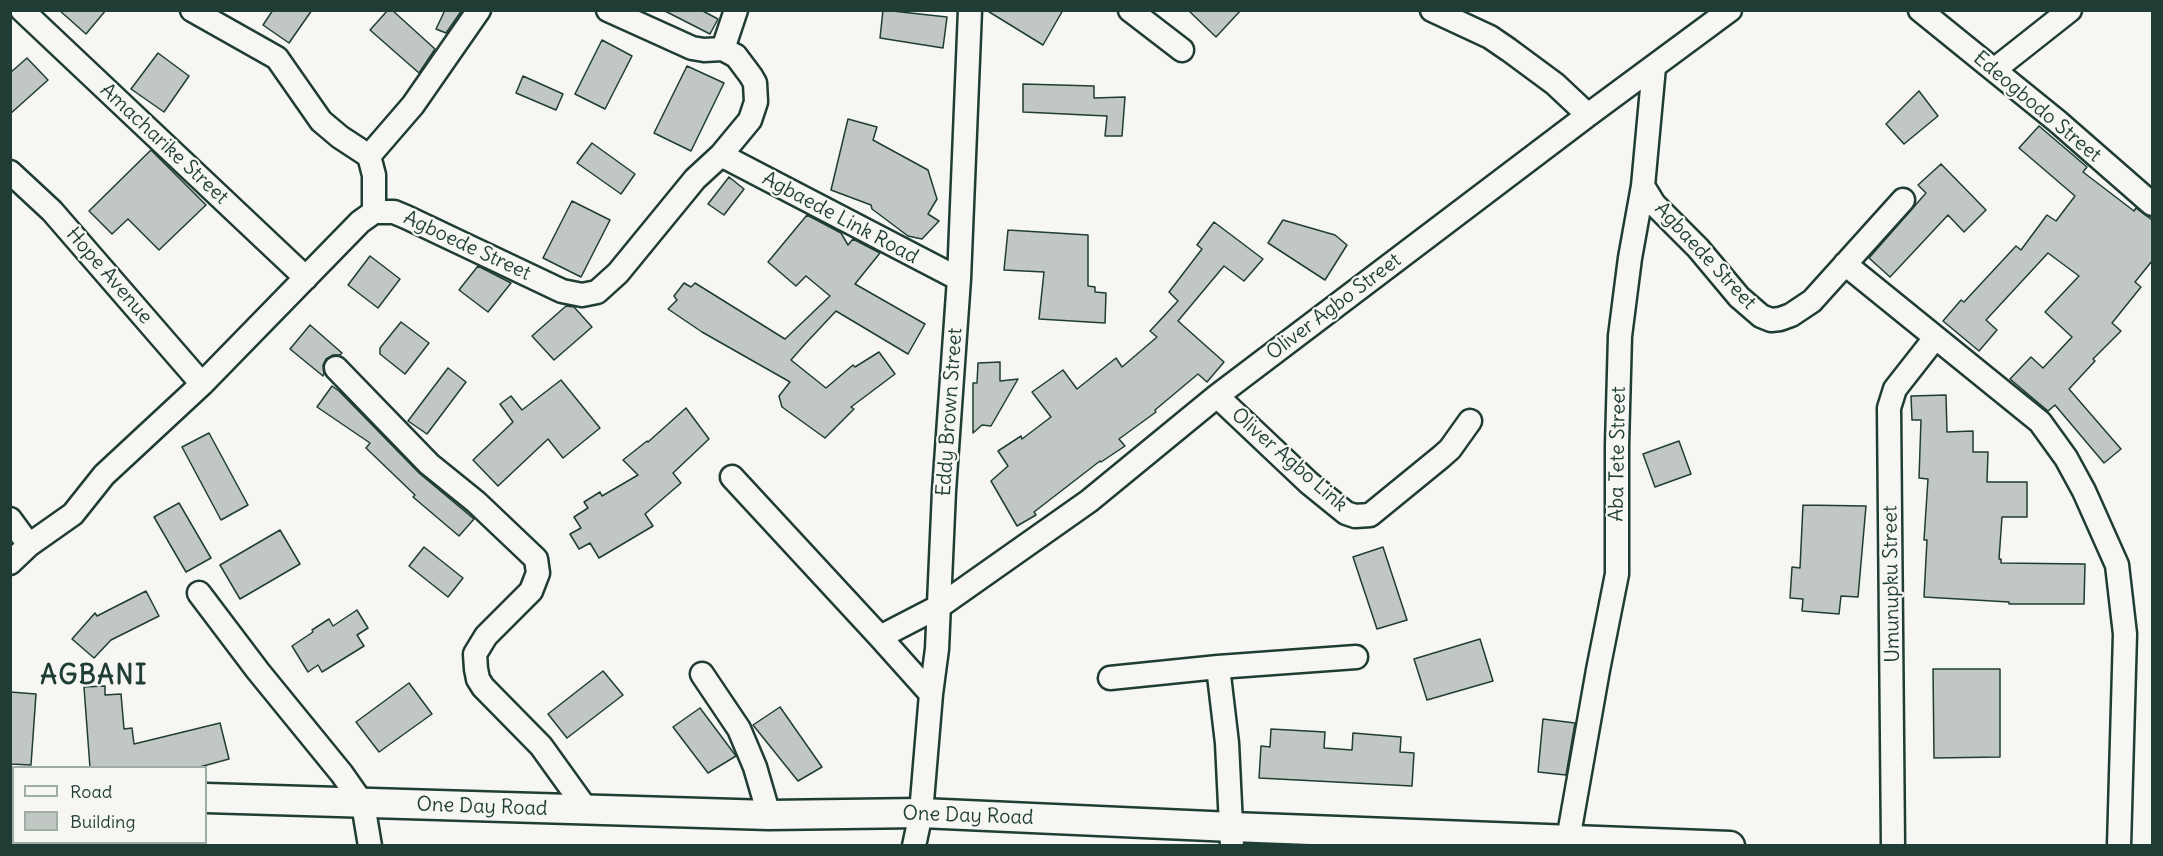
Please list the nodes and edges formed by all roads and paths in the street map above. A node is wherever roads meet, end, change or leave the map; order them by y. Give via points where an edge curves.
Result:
1 (22, 10) edge
2 (192, 10) edge
3 (478, 10) edge
4 (608, 10) edge
5 (736, 10) edge
6 (970, 10) edge
7 (1130, 10) edge
8 (1432, 10) edge
9 (1730, 10) edge
10 (1920, 10) edge
11 (2070, 10) edge
12 (723, 49) junction
13 (1182, 50) dead end
14 (1654, 67) junction
15 (1994, 70) junction
16 (1588, 115) junction
17 (721, 155) junction
18 (369, 156) junction
19 (10, 172) edge
20 (1643, 186) junction
21 (1902, 200) dead end
22 (2152, 204) edge
23 (374, 212) junction
24 (1845, 264) junction
25 (306, 278) junction
26 (959, 279) junction
27 (1935, 338) junction
28 (336, 369) dead end
29 (202, 384) junction
30 (1217, 396) junction
31 (1470, 421) dead end
32 (732, 477) dead end
33 (10, 519) edge
34 (29, 545) junction
35 (10, 563) edge
36 (199, 593) dead end
37 (939, 606) junction
38 (880, 637) junction
39 (1356, 657) dead end
40 (1218, 668) junction
41 (702, 674) dead end
42 (1110, 678) dead end
43 (931, 694) junction
44 (207, 798) edge
45 (363, 804) junction
46 (587, 810) junction
47 (921, 813) junction
48 (769, 815) junction
49 (1232, 836) edge
50 (1568, 840) junction
51 (370, 846) edge
52 (914, 846) edge
53 (1730, 846) edge
54 (1893, 846) edge
55 (2119, 846) edge

1 - 25 street, Amacharike Street
2 - 18 street via 277,58 321,121
3 - 18 street via 413,105
4 - 12 street via 692,48
5 - 12 street
6 - 26 street, Eddy Brown Street
7 - 13 street
8 - 16 street via 1490,37 1555,84
9 - 14 street, Oliver Agbo Street
10 - 15 street, Edeogbodo Street
11 - 15 street
12 - 17 street, Agboede Street via 732,52 751,76 756,102 750,120
14 - 16 street, Oliver Agbo Street
14 - 20 street, Aba Tete Street
15 - 22 street, Edeogbodo Street
16 - 30 street, Oliver Agbo Street
17 - 23 street, Agboede Street via 695,179 618,273 590,295 562,291 394,212
17 - 26 street, Agbaede Link Road
18 - 23 street via 374,176
19 - 29 street, Hope Avenue via 52,211
20 - 24 street, Agbaede Street via 1654,204 1698,248 1738,297 1771,320 1791,315 1812,301
20 - 50 street, Aba Tete Street via 1620,336 1617,574
21 - 24 street, Agbaede Street
23 - 25 street
24 - 27 street
25 - 29 street
26 - 37 street, Eddy Brown Street
27 - 54 street, Umunupku Street via 1895,389 1889,408
27 - 55 street via 2040,422 2084,490 2117,565 2125,634
28 - 46 street via 429,464 536,558 538,573 531,591 486,636 475,654 478,679 541,746
29 - 34 street via 104,475 73,514
30 - 31 street, Oliver Agbo Link via 1309,483 1355,516 1370,515 1441,457
30 - 37 street, Oliver Agbo Street via 1089,501
32 - 38 street
33 - 34 street
34 - 35 street
36 - 45 street
37 - 38 street, Oliver Agbo Street
37 - 43 street, Eddy Brown Street
38 - 43 street
39 - 40 street
40 - 42 street
40 - 49 street
41 - 48 street via 739,729
43 - 47 street, Eddy Brown Street
44 - 45 main road, One Day Road
45 - 46 main road, One Day Road
45 - 51 street
46 - 48 main road, One Day Road
47 - 48 main road, One Day Road
47 - 49 main road, One Day Road
47 - 52 street, Eddy Brown Street
49 - 50 main road, One Day Road
50 - 53 main road, One Day Road

